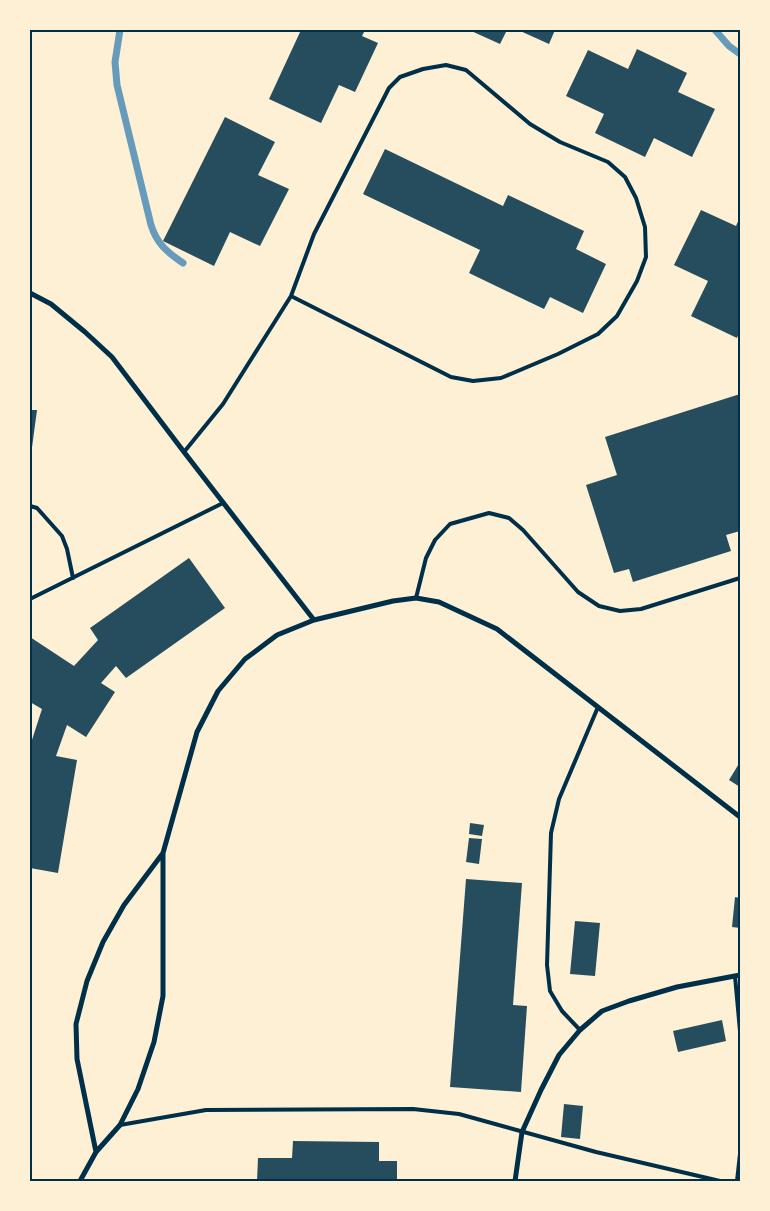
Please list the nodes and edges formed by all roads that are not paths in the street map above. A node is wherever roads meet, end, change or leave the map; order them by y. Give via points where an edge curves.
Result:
1 (30, 293) edge
2 (291, 296) junction
3 (184, 452) junction
4 (223, 503) junction
5 (30, 506) edge
6 (73, 578) junction
7 (740, 578) edge
8 (416, 598) junction
9 (30, 599) edge
10 (314, 620) junction
11 (598, 707) junction
12 (740, 817) edge
13 (163, 853) junction
14 (738, 975) edge
15 (580, 1030) junction
16 (740, 1031) edge
17 (120, 1125) junction
18 (522, 1132) junction
19 (96, 1152) junction
20 (740, 1154) edge
21 (80, 1181) edge
22 (515, 1181) edge
23 (720, 1181) edge
24 (737, 1181) edge

1 - 3 street via 52,304 112,357
2 - 2 lane via 451,377 472,381 501,378 598,334 617,316 646,258 645,227 636,198 625,178 608,162 560,142 530,124 466,70 446,65 423,69 400,77 389,88 314,234
2 - 3 lane via 223,404
3 - 4 street
4 - 6 lane
4 - 10 street
5 - 6 lane via 36,508 62,536
6 - 9 lane
7 - 8 lane via 641,609 620,611 599,606 578,592 509,518 489,513 450,524 434,540
8 - 10 street
8 - 11 street via 439,602 497,629
10 - 13 street via 277,635 245,659 218,691 197,732
11 - 12 street
11 - 15 lane via 559,799 551,833 546,965 550,991 562,1011
13 - 17 street via 163,996 154,1042 138,1089
13 - 19 street via 124,905 103,942 87,981 76,1024 76,1058
14 - 15 street via 629,1001 602,1011
14 - 16 lane
15 - 18 street via 559,1055
17 - 18 lane via 206,1110 413,1109 459,1114
17 - 19 street
18 - 22 street
18 - 23 lane
19 - 21 street
20 - 24 lane

